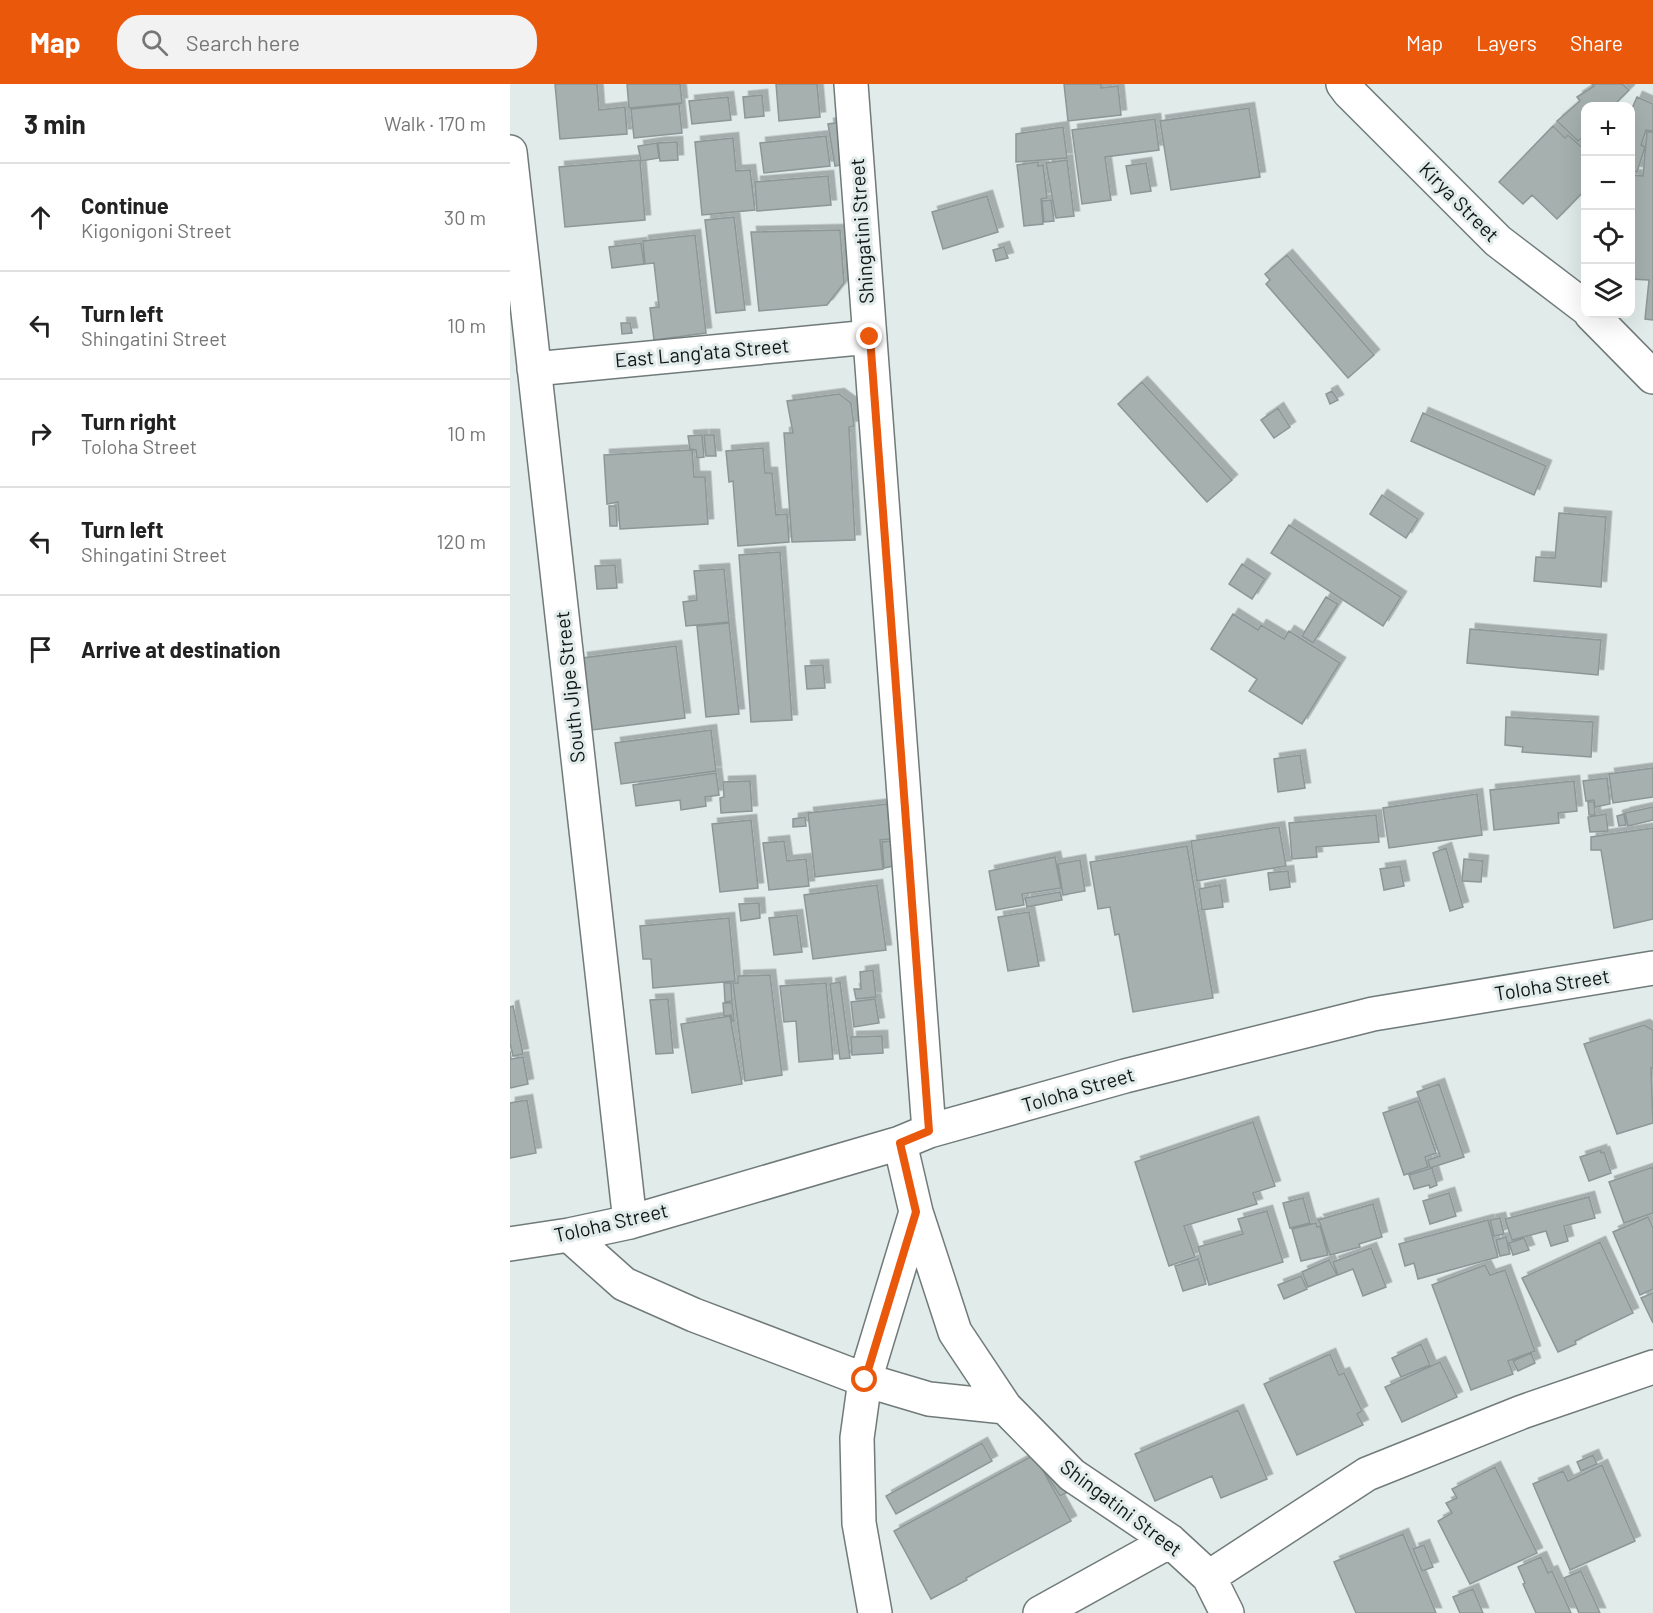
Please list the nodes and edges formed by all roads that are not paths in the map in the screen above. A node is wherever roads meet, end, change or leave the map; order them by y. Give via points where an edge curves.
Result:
1 (851, 84) edge
2 (1343, 84) edge
3 (510, 152) edge
4 (1581, 304) edge
5 (1595, 318) edge
6 (870, 337) junction
7 (534, 369) junction
8 (1653, 378) edge
9 (1653, 968) edge
10 (915, 1137) junction
11 (916, 1212) junction
12 (630, 1222) junction
13 (569, 1235) junction
14 (510, 1244) edge
15 (1653, 1367) edge
16 (865, 1380) junction
17 (1005, 1407) junction
18 (1170, 1541) junction
19 (1209, 1576) junction
20 (875, 1613) edge
21 (1040, 1613) edge
22 (1227, 1613) edge

1 - 6 street, Shingatini Street
2 - 4 street, Kirya Street via 1498,242
3 - 7 street, South Jipe Street
5 - 8 street
6 - 7 street, East Lang'ata Street
6 - 10 street, Shingatini Street
7 - 12 street, South Jipe Street
9 - 10 street, Toloha Street via 1372,1014 1125,1076
10 - 11 street, Shingatini Street
10 - 12 street, Toloha Street
11 - 16 street
11 - 17 street, Shingatini Street via 955,1332
12 - 13 street, Toloha Street
13 - 14 street, Toloha Street
13 - 16 street via 624,1284
15 - 19 street via 1522,1412 1367,1474
16 - 17 street via 929,1399
16 - 20 street via 857,1438 859,1524
17 - 18 street, Shingatini Street via 1072,1475
18 - 19 street, Shingatini Street
18 - 21 street
19 - 22 street, Shingatini Street

